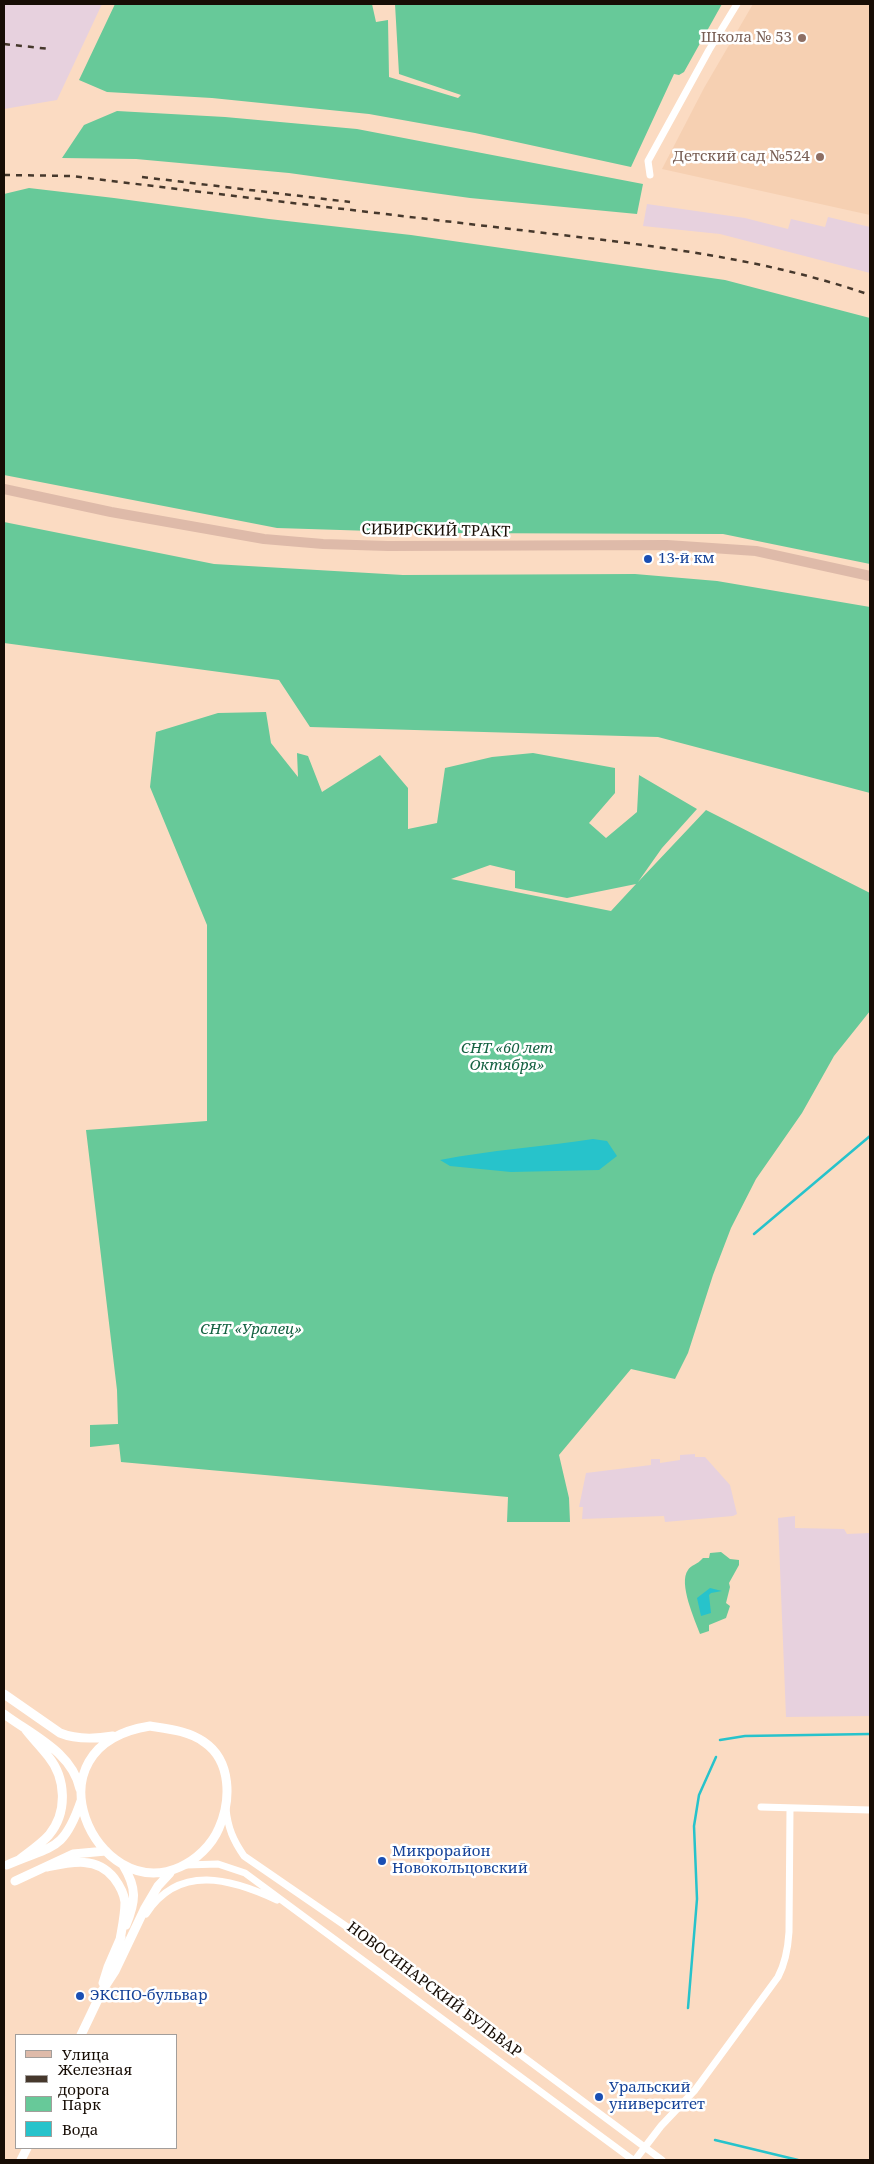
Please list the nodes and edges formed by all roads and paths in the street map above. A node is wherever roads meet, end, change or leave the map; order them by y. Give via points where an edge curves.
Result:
1 (737, 4) edge
2 (650, 176) dead end
3 (4, 490) edge
4 (870, 576) edge
5 (4, 1694) edge
6 (4, 1714) edge
7 (26, 1730) junction
8 (119, 1734) junction
9 (81, 1796) junction
10 (761, 1807) dead end
11 (790, 1808) junction
12 (226, 1809) junction
13 (870, 1810) edge
14 (106, 1851) junction
15 (20, 1859) junction
16 (123, 1864) junction
17 (7, 1865) dead end
18 (186, 1865) junction
19 (46, 1867) junction
20 (172, 1871) junction
21 (15, 1881) dead end
22 (291, 1906) junction
23 (136, 1928) junction
24 (120, 1940) junction
25 (102, 1991) junction
26 (81, 2034) edge
27 (644, 2148) junction
28 (634, 2160) edge
29 (662, 2160) edge

1 - 2 street via 648,161
3 - 4 main road, СИБИРСКИЙ ТРАКТ via 264,538 323,544 667,545 756,551
5 - 8 street via 68,1736 88,1738
6 - 7 street
7 - 9 street via 66,1760 76,1776
7 - 15 street via 56,1768 62,1795 60,1812 50,1834
8 - 9 street via 104,1743 89,1760
8 - 12 street via 150,1726 180,1730 204,1742 214,1750 224,1767
9 - 14 street via 92,1835
9 - 15 street via 75,1820 59,1843
10 - 11 street
11 - 13 street
11 - 27 street via 790,1932 784,1965 695,2090
12 - 18 street via 210,1844
12 - 27 street, НОВОСИНАРСКИЙ БУЛЬВАР via 228,1828 244,1856 369,1942
14 - 16 street
14 - 19 street via 73,1854
15 - 17 street
16 - 20 street via 148,1874
16 - 24 street via 135,1901
18 - 20 street
18 - 22 street, НОВОСИНАРСКИЙ БУЛЬВАР via 206,1863 232,1867
19 - 21 street
19 - 24 street via 82,1862 97,1865 110,1873 124,1895
20 - 23 street via 153,1894
22 - 23 street via 241,1884 199,1881 178,1886 162,1896
22 - 28 street, НОВОСИНАРСКИЙ БУЛЬВАР
23 - 25 street
24 - 25 street
25 - 26 street
27 - 28 street
27 - 29 street, НОВОСИНАРСКИЙ БУЛЬВАР

